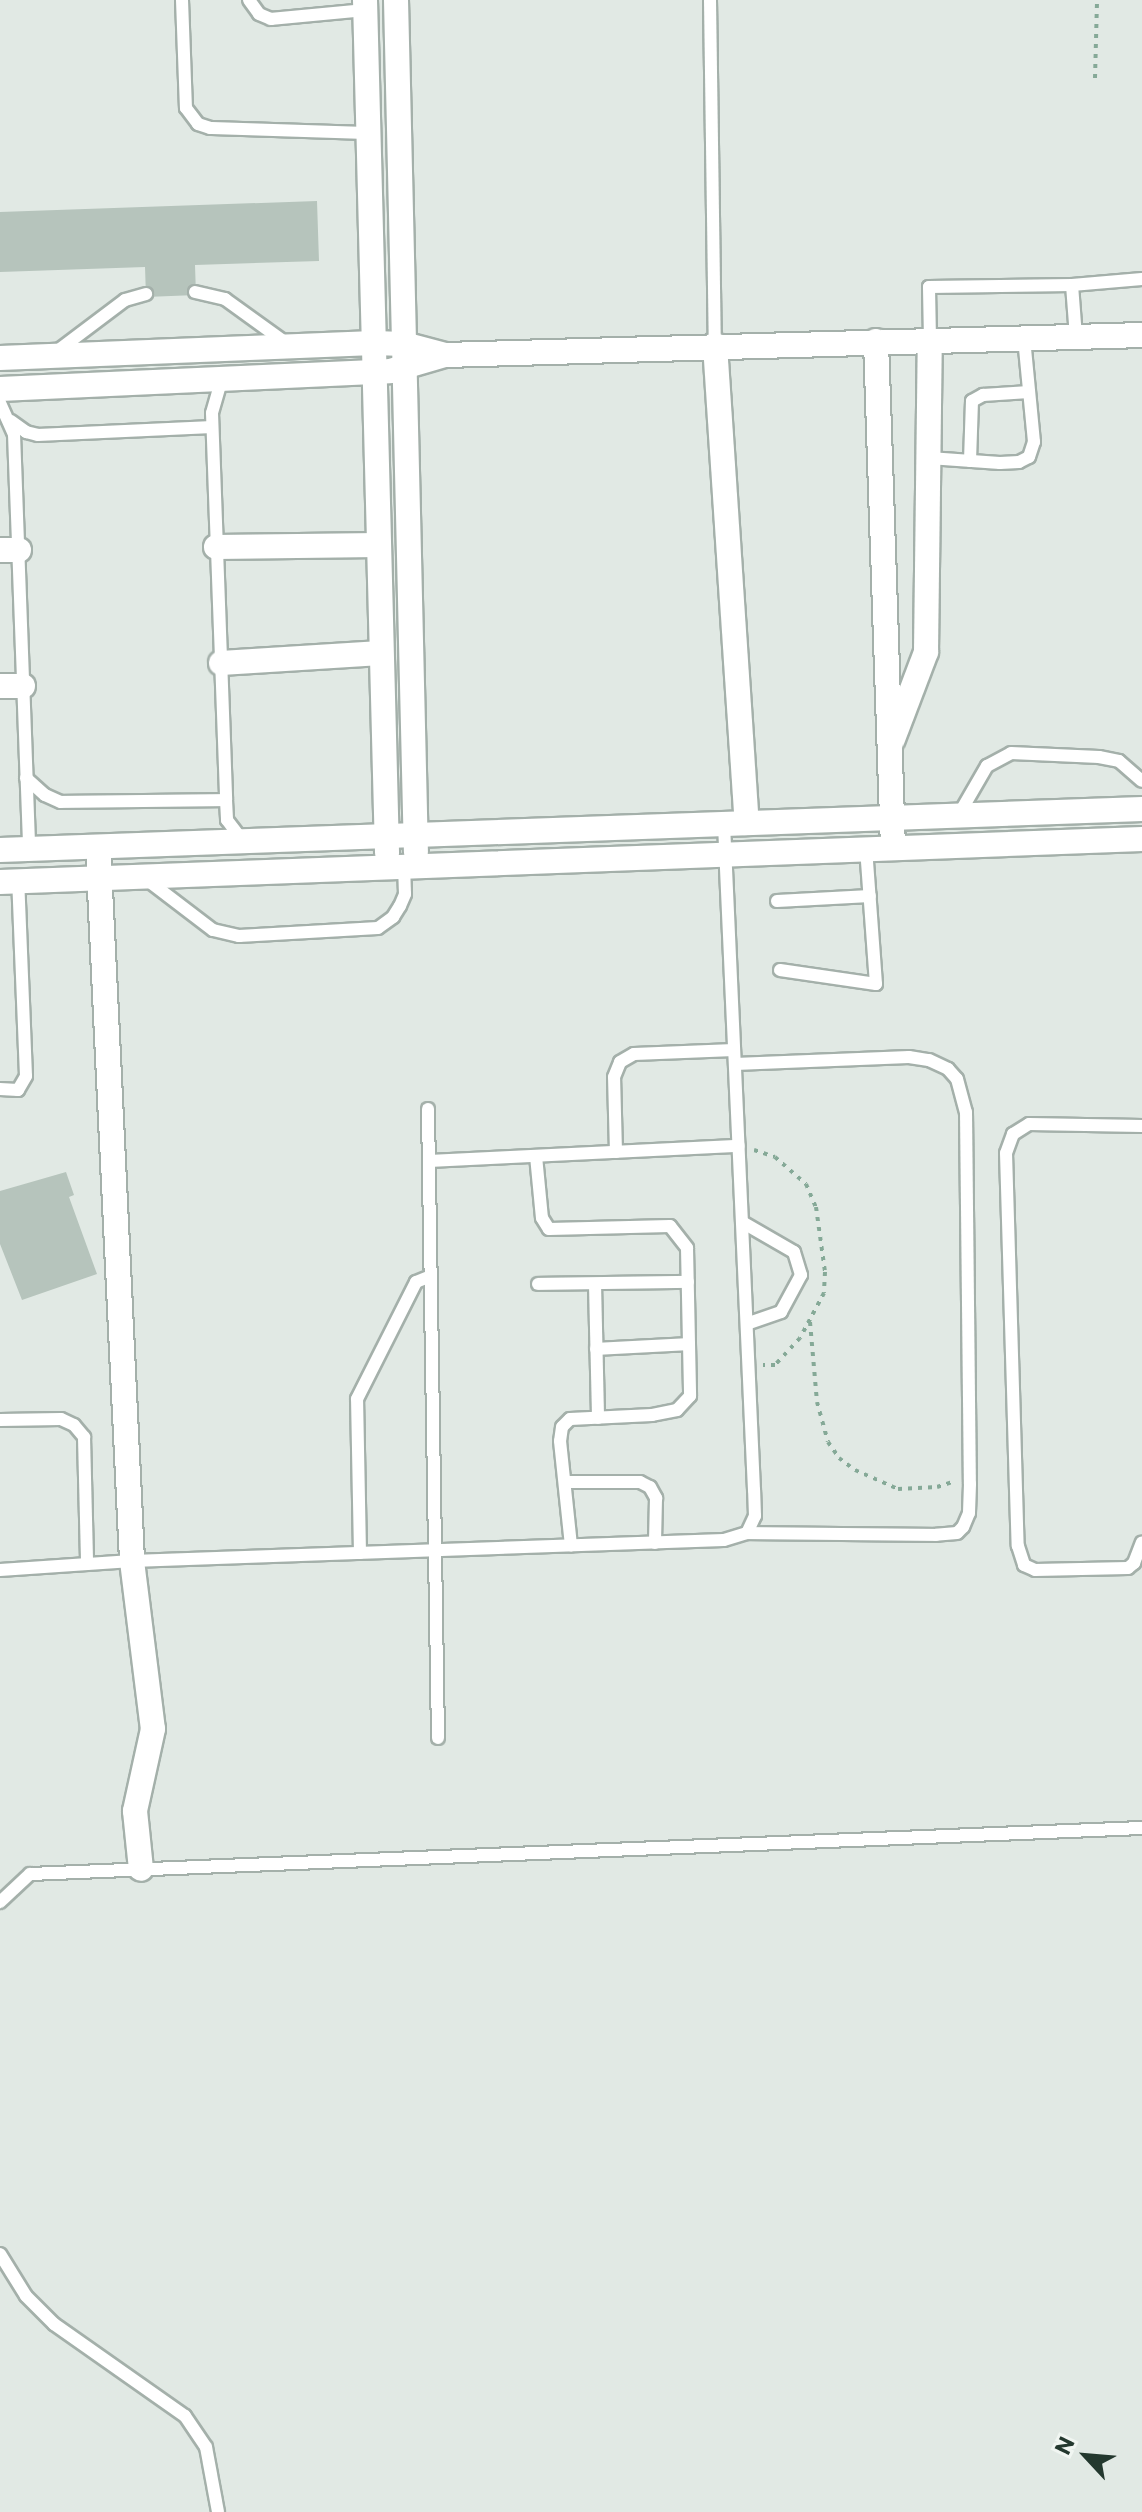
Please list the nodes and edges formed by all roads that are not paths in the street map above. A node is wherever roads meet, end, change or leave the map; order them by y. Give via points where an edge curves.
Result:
1 (182, 0) edge
2 (249, 0) edge
3 (396, 0) edge
4 (710, 0) edge
5 (365, 5) edge
6 (368, 133) junction
7 (369, 169) junction
8 (399, 169) junction
9 (1142, 279) edge
10 (1072, 285) junction
11 (195, 292) dead end
12 (146, 294) dead end
13 (1142, 335) edge
14 (1076, 337) junction
15 (1024, 338) junction
16 (930, 340) junction
17 (876, 341) junction
18 (374, 343) junction
19 (404, 344) junction
20 (715, 345) junction
21 (292, 348) junction
22 (152, 352) junction
23 (89, 354) junction
24 (52, 355) junction
25 (445, 355) junction
26 (0, 358) edge
27 (405, 369) junction
28 (374, 372) junction
29 (222, 378) junction
30 (153, 381) junction
31 (90, 384) junction
32 (0, 389) edge
33 (1029, 392) junction
34 (0, 403) edge
35 (11, 421) junction
36 (212, 427) junction
37 (929, 458) junction
38 (970, 461) junction
39 (379, 545) junction
40 (216, 547) junction
41 (9, 550) edge
42 (381, 653) junction
43 (221, 663) junction
44 (12, 686) edge
45 (890, 749) junction
46 (26, 778) junction
47 (1142, 781) edge
48 (226, 800) junction
49 (1142, 809) edge
50 (958, 816) junction
51 (892, 818) junction
52 (736, 824) junction
53 (512, 832) junction
54 (416, 835) junction
55 (386, 837) junction
56 (1142, 839) edge
57 (245, 842) junction
58 (164, 845) junction
59 (98, 847) junction
60 (893, 848) junction
61 (29, 849) junction
62 (866, 849) junction
63 (0, 850) edge
64 (726, 855) junction
65 (516, 862) junction
66 (403, 867) junction
67 (169, 875) junction
68 (143, 877) junction
69 (100, 878) junction
70 (9, 881) edge
71 (870, 896) junction
72 (777, 901) dead end
73 (780, 970) dead end
74 (734, 1050) junction
75 (735, 1064) junction
76 (0, 1089) edge
77 (428, 1109) dead end
78 (1142, 1126) edge
79 (739, 1146) junction
80 (616, 1152) junction
81 (536, 1156) junction
82 (430, 1161) junction
83 (742, 1222) junction
84 (431, 1276) junction
85 (688, 1282) junction
86 (538, 1284) dead end
87 (595, 1284) junction
88 (747, 1324) junction
89 (689, 1344) junction
90 (596, 1349) junction
91 (598, 1418) junction
92 (0, 1420) edge
93 (565, 1482) junction
94 (747, 1533) junction
95 (1142, 1542) edge
96 (655, 1543) junction
97 (571, 1545) junction
98 (432, 1550) junction
99 (360, 1553) junction
100 (132, 1561) junction
101 (87, 1564) junction
102 (0, 1570) edge
103 (438, 1738) dead end
104 (1142, 1828) edge
105 (141, 1869) junction
106 (0, 1902) edge
107 (0, 2254) edge
108 (218, 2512) edge

1 - 6 lane via 186,108 198,124
2 - 5 lane via 259,14 271,19
3 - 8 street
4 - 20 lane
5 - 6 street
6 - 7 street
7 - 8 street
7 - 18 street
8 - 19 street
9 - 10 lane
10 - 14 lane
10 - 16 lane via 929,287
11 - 21 lane via 225,299
12 - 24 lane via 125,300
13 - 14 street
14 - 15 street
15 - 16 street
15 - 33 lane
16 - 17 street
16 - 37 street
17 - 20 street
17 - 45 street
18 - 19 street
18 - 21 street
18 - 28 street
19 - 25 street
19 - 27 street
20 - 25 street
20 - 52 street
21 - 22 street
22 - 23 street
22 - 30 street
23 - 24 street
23 - 31 street
24 - 26 street
25 - 27 street
27 - 28 street
27 - 54 street
28 - 29 street
28 - 39 street
29 - 30 street
29 - 36 lane
30 - 31 street
31 - 32 street
33 - 38 lane via 983,395 972,401
33 - 38 lane via 1034,442 1029,457 1019,462
34 - 35 lane
35 - 36 lane via 38,435
35 - 41 lane
36 - 40 lane
37 - 38 lane
37 - 45 street via 926,652
39 - 40 street
39 - 42 street
40 - 43 lane
41 - 44 lane
42 - 43 street
42 - 55 street
43 - 48 lane
44 - 46 lane
45 - 51 street
46 - 48 lane via 61,802
46 - 61 lane
47 - 50 lane via 1119,761 1011,753 987,766
48 - 57 lane via 230,828
49 - 50 street
50 - 51 street
51 - 52 street
51 - 60 street
52 - 53 street
52 - 64 lane
53 - 54 street
53 - 65 street
54 - 55 street
54 - 66 street
55 - 57 street
55 - 66 street
56 - 60 street
57 - 58 street
58 - 59 street
58 - 67 street
59 - 61 street
59 - 69 street
60 - 62 street
61 - 63 street
62 - 64 street
62 - 71 lane
64 - 65 street
64 - 74 lane
65 - 66 street
66 - 67 street
66 - 68 lane via 405,894 393,917 378,928 239,936 213,930
67 - 68 street
68 - 69 street
69 - 70 street
69 - 100 street
70 - 76 lane via 26,1076 18,1090
71 - 72 lane
71 - 73 lane via 876,984
74 - 75 lane
74 - 80 lane via 634,1054 620,1062 614,1077
75 - 79 lane
75 - 94 lane via 929,1060 957,1079 966,1112 969,1513 957,1533
77 - 82 lane
78 - 95 lane via 1029,1124 1013,1134 1006,1153 1018,1546 1024,1565 1035,1570 1128,1568
79 - 80 lane
79 - 83 lane
80 - 81 lane
81 - 82 lane
81 - 85 lane via 542,1218 549,1229 670,1226 687,1248
82 - 84 lane
83 - 88 lane
83 - 88 lane via 794,1252 801,1275 781,1312
84 - 98 lane
84 - 99 lane via 416,1282 357,1399
85 - 87 lane
85 - 89 lane
86 - 87 lane
87 - 90 lane
88 - 94 lane via 755,1503
89 - 90 lane
89 - 91 lane via 686,1404 652,1415
90 - 91 lane
91 - 93 lane via 570,1419 562,1427
92 - 101 lane via 61,1419 84,1437
93 - 96 lane via 640,1482 650,1487 656,1498
93 - 97 lane
94 - 96 lane via 724,1540
96 - 97 lane
97 - 98 lane
98 - 99 lane
98 - 103 lane
99 - 100 lane
100 - 101 lane
100 - 105 street via 153,1729 135,1811
101 - 102 lane
104 - 105 lane
105 - 106 lane via 30,1874
107 - 108 lane via 26,2296 54,2324 185,2416 206,2447

